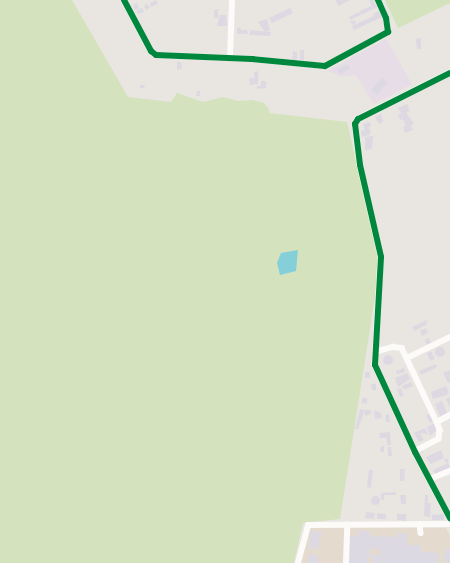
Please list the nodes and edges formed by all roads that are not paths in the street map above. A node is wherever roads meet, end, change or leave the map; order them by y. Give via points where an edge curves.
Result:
1 (124, 0) edge
2 (232, 0) edge
3 (378, 0) edge
4 (230, 58) junction
5 (450, 73) edge
6 (450, 337) edge
7 (376, 352) junction
8 (409, 357) junction
9 (450, 416) edge
10 (437, 422) junction
11 (415, 452) junction
12 (450, 471) edge
13 (430, 479) junction
14 (450, 518) edge
15 (420, 524) junction
16 (450, 524) edge
17 (347, 525) junction
18 (420, 533) dead end
19 (298, 563) edge
20 (346, 563) edge

1 - 4 street via 151,51 156,55
2 - 4 street
3 - 4 street via 386,18 388,32 325,66
5 - 7 street via 358,119 355,124 360,165 381,257
6 - 8 street
7 - 8 street via 398,346
7 - 11 street via 375,364
8 - 10 street
9 - 10 street
10 - 11 street via 440,430 439,439
11 - 13 street
12 - 13 street
13 - 14 street
15 - 16 street
15 - 17 street
15 - 18 street
17 - 19 street via 308,525
17 - 20 street

